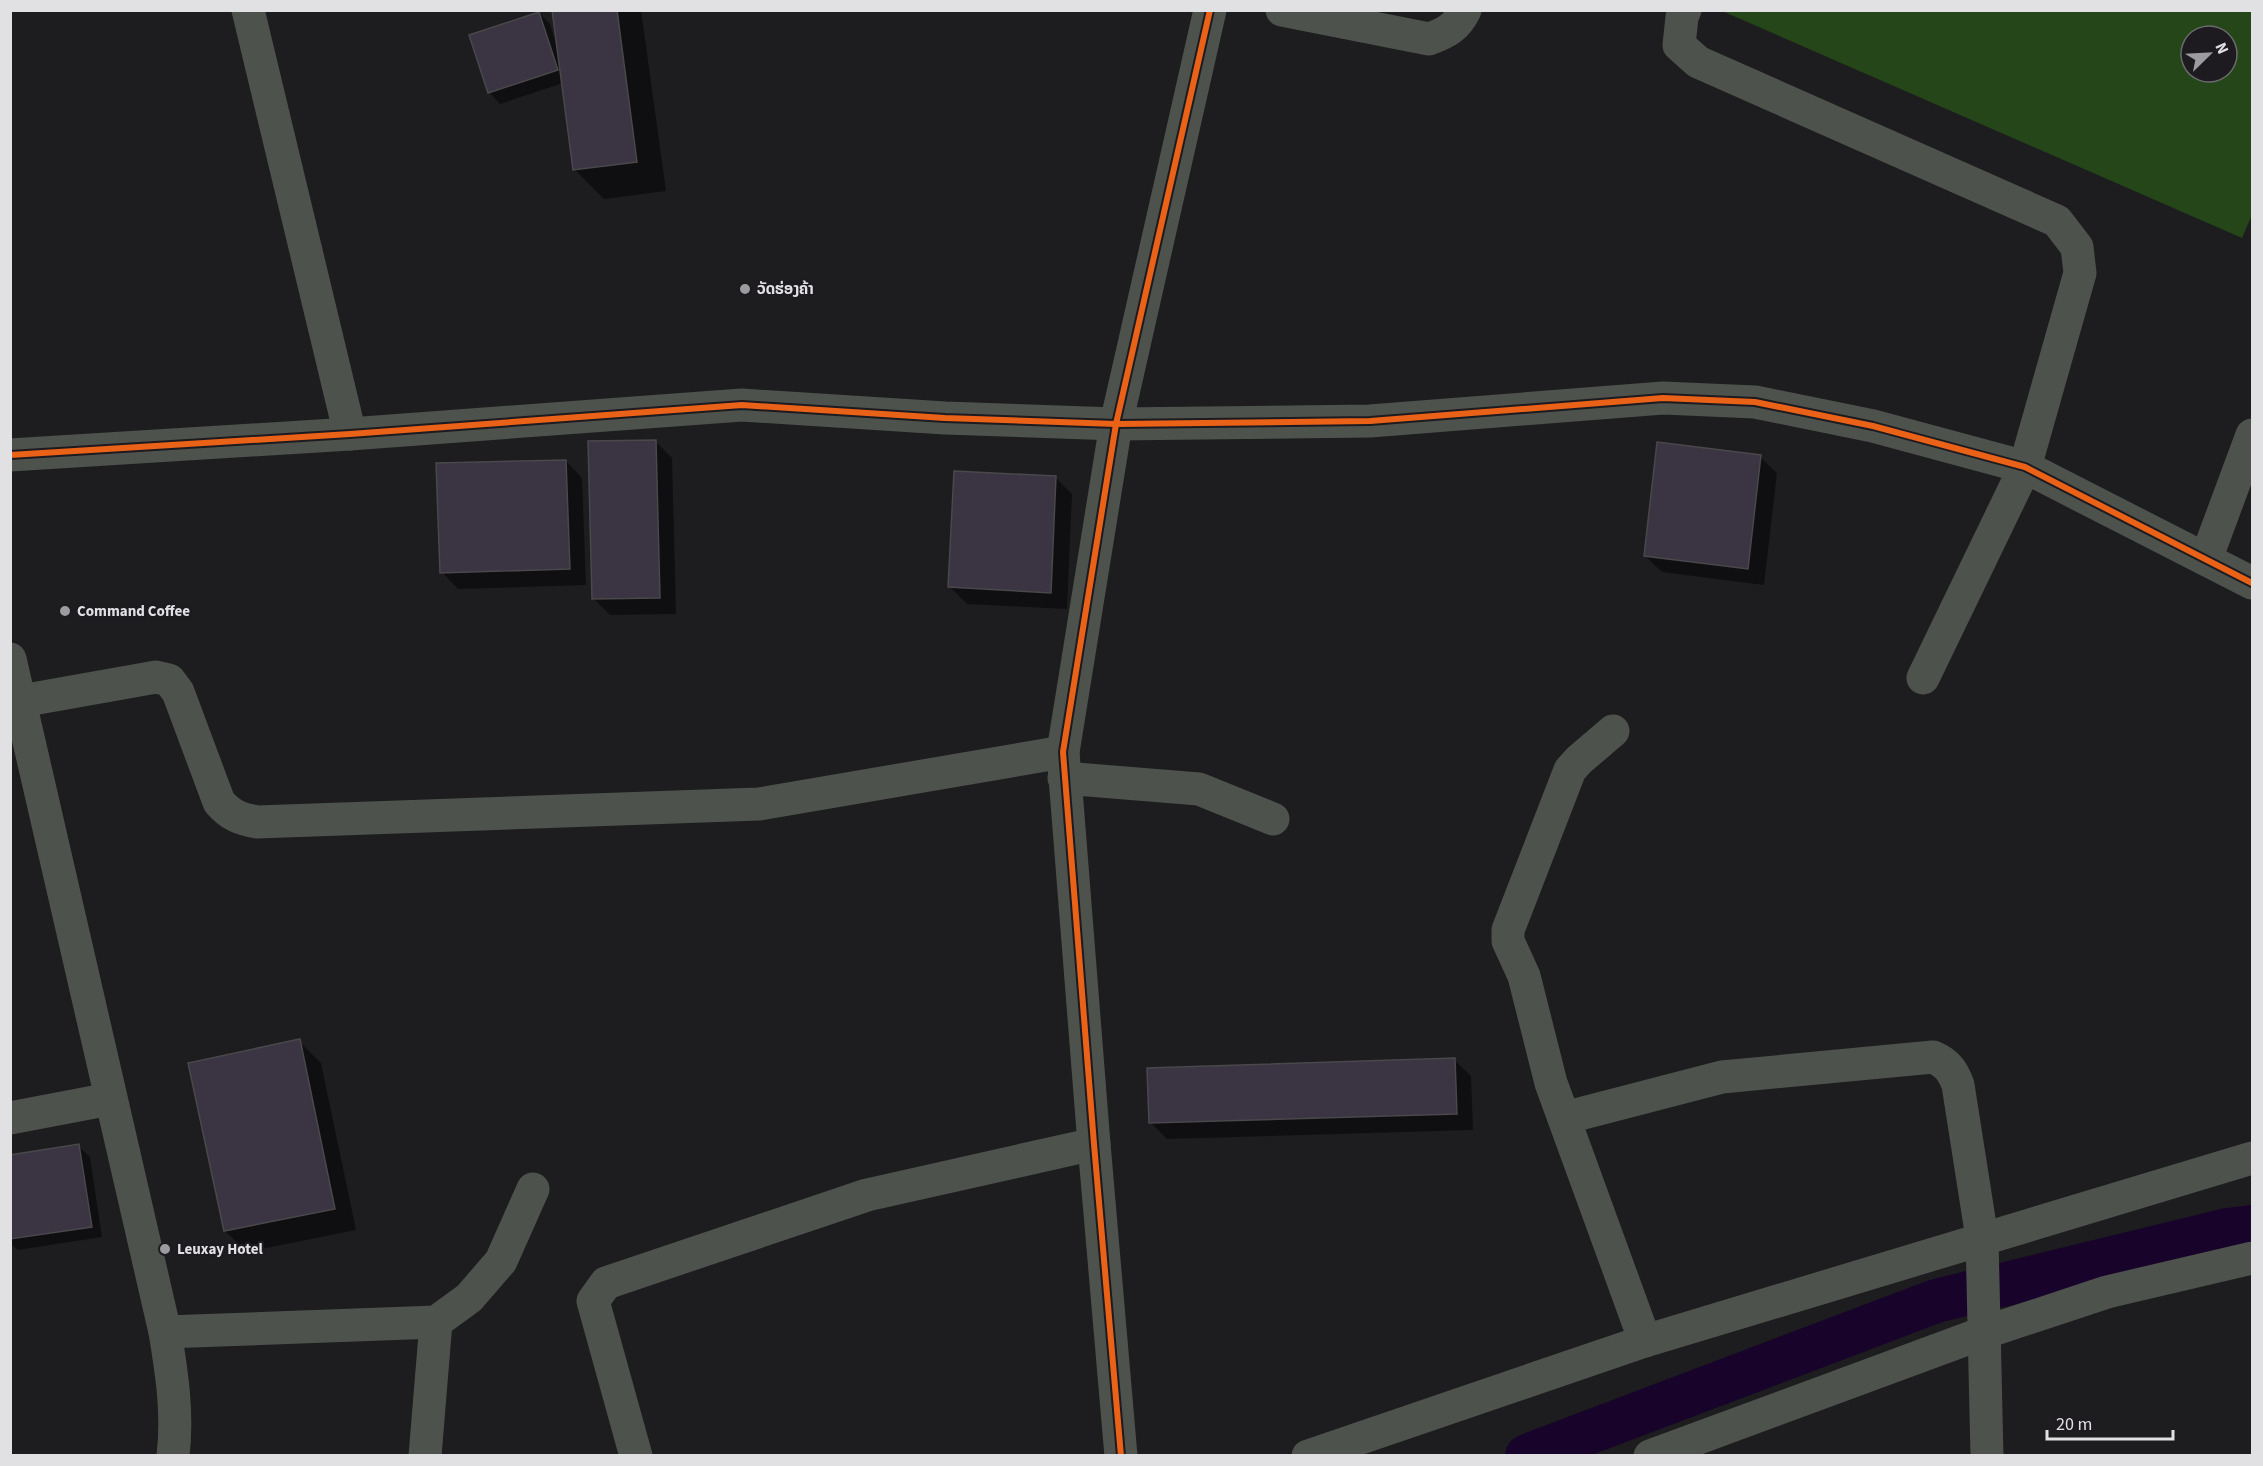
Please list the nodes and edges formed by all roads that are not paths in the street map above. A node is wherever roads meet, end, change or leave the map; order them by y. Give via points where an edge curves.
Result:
1 (248, 10) edge
2 (1210, 10) edge
3 (1282, 10) edge
4 (1465, 10) edge
5 (1685, 10) edge
6 (1116, 424) junction
7 (350, 434) junction
8 (2253, 435) edge
9 (10, 455) edge
10 (2025, 467) junction
11 (2206, 559) junction
12 (2253, 583) edge
13 (10, 659) edge
14 (1923, 678) dead end
15 (21, 701) junction
16 (1613, 731) dead end
17 (1064, 765) junction
18 (1273, 819) dead end
19 (110, 1099) junction
20 (10, 1118) edge
21 (1564, 1118) junction
22 (1094, 1144) junction
23 (2253, 1158) edge
24 (533, 1189) dead end
25 (1983, 1249) junction
26 (2253, 1258) edge
27 (436, 1322) junction
28 (1983, 1323) junction
29 (165, 1332) junction
30 (1644, 1341) junction
31 (173, 1455) edge
32 (425, 1455) edge
33 (636, 1455) edge
34 (1121, 1455) edge
35 (1308, 1455) edge
36 (1650, 1455) edge
37 (1987, 1455) edge

1 - 7 street
2 - 6 street
3 - 4 street via 1430,39 1446,33 1459,22
5 - 10 street via 1679,45 1698,62 2057,221 2077,247 2080,273
6 - 7 street via 742,405
6 - 10 street via 1370,421 1663,398 1755,402 1873,426
6 - 17 street
7 - 9 street
8 - 11 street
10 - 11 street
10 - 14 street
11 - 12 street
13 - 15 street
15 - 17 street via 156,677 169,680 178,692 219,802 228,813 257,822 759,804
15 - 19 street
16 - 21 street via 1570,770 1508,930 1508,941 1524,976 1551,1083
17 - 18 street via 1199,789
17 - 22 street
19 - 20 street
19 - 29 street
21 - 25 street via 1722,1077 1933,1057 1953,1072 1958,1085
21 - 30 street
22 - 33 street via 867,1195 606,1283 593,1301
22 - 34 street
23 - 25 street
24 - 27 street via 501,1261 470,1298
25 - 28 street
25 - 30 street
26 - 28 street
27 - 29 street
27 - 32 street
28 - 36 street
28 - 37 street
29 - 31 street via 177,1425
30 - 35 street

